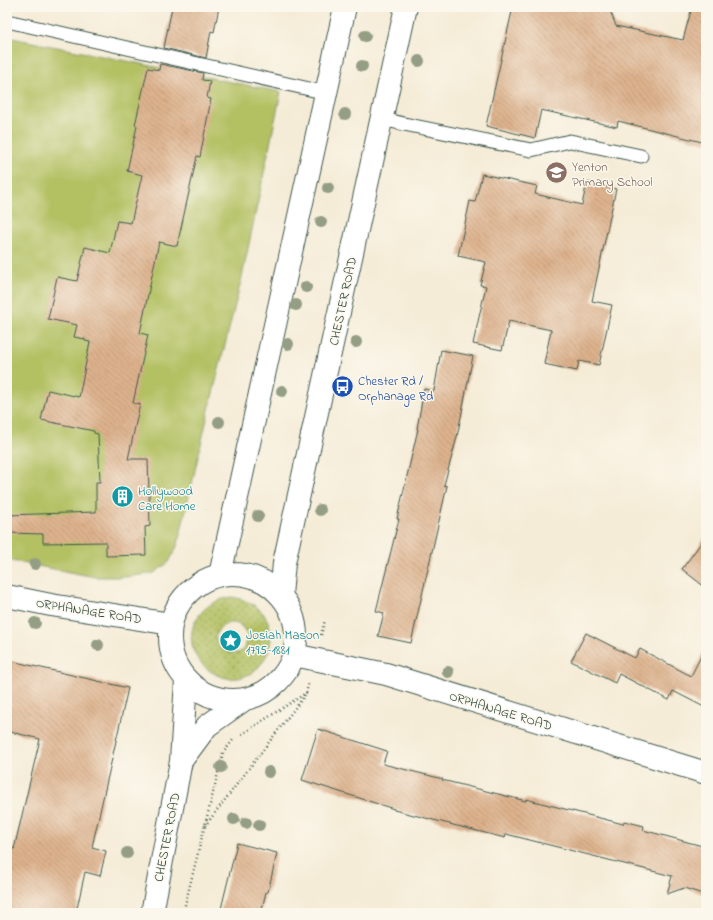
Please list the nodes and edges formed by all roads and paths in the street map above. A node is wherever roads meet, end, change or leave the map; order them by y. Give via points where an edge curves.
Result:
1 (345, 7) edge
2 (406, 7) edge
3 (7, 22) edge
4 (326, 93) junction
5 (382, 119) junction
6 (641, 156) dead end
7 (220, 575) junction
8 (281, 595) junction
9 (7, 596) edge
10 (325, 620) dead end
11 (171, 624) junction
12 (294, 655) junction
13 (315, 659) junction
14 (186, 680) junction
15 (306, 693) junction
16 (245, 699) junction
17 (240, 735) dead end
18 (233, 740) dead end
19 (181, 761) junction
20 (706, 773) edge
21 (204, 828) junction
22 (152, 913) edge
23 (182, 913) edge

1 - 4 main road
2 - 5 main road, CHESTER ROAD
3 - 4 lane
4 - 7 main road
5 - 6 lane via 531,150 570,141
5 - 8 main road, CHESTER ROAD via 284,563
7 - 8 main road, CHESTER ROAD via 237,573 253,577 268,584
7 - 11 main road, CHESTER ROAD via 206,579 183,597 175,610
8 - 12 main road, CHESTER ROAD via 295,623
9 - 11 main road, ORPHANAGE ROAD
10 - 13 path
11 - 14 main road, CHESTER ROAD via 169,636 173,659
12 - 13 main road, ORPHANAGE ROAD
12 - 16 main road, CHESTER ROAD via 286,671 275,684 261,694
13 - 15 path
13 - 20 main road, ORPHANAGE ROAD via 386,674
14 - 16 main road, CHESTER ROAD via 198,690 213,697
14 - 19 main road, CHESTER ROAD
15 - 17 path
15 - 21 path
16 - 19 main road, CHESTER ROAD via 208,726
18 - 21 path via 223,752
19 - 22 main road, CHESTER ROAD
21 - 23 path

